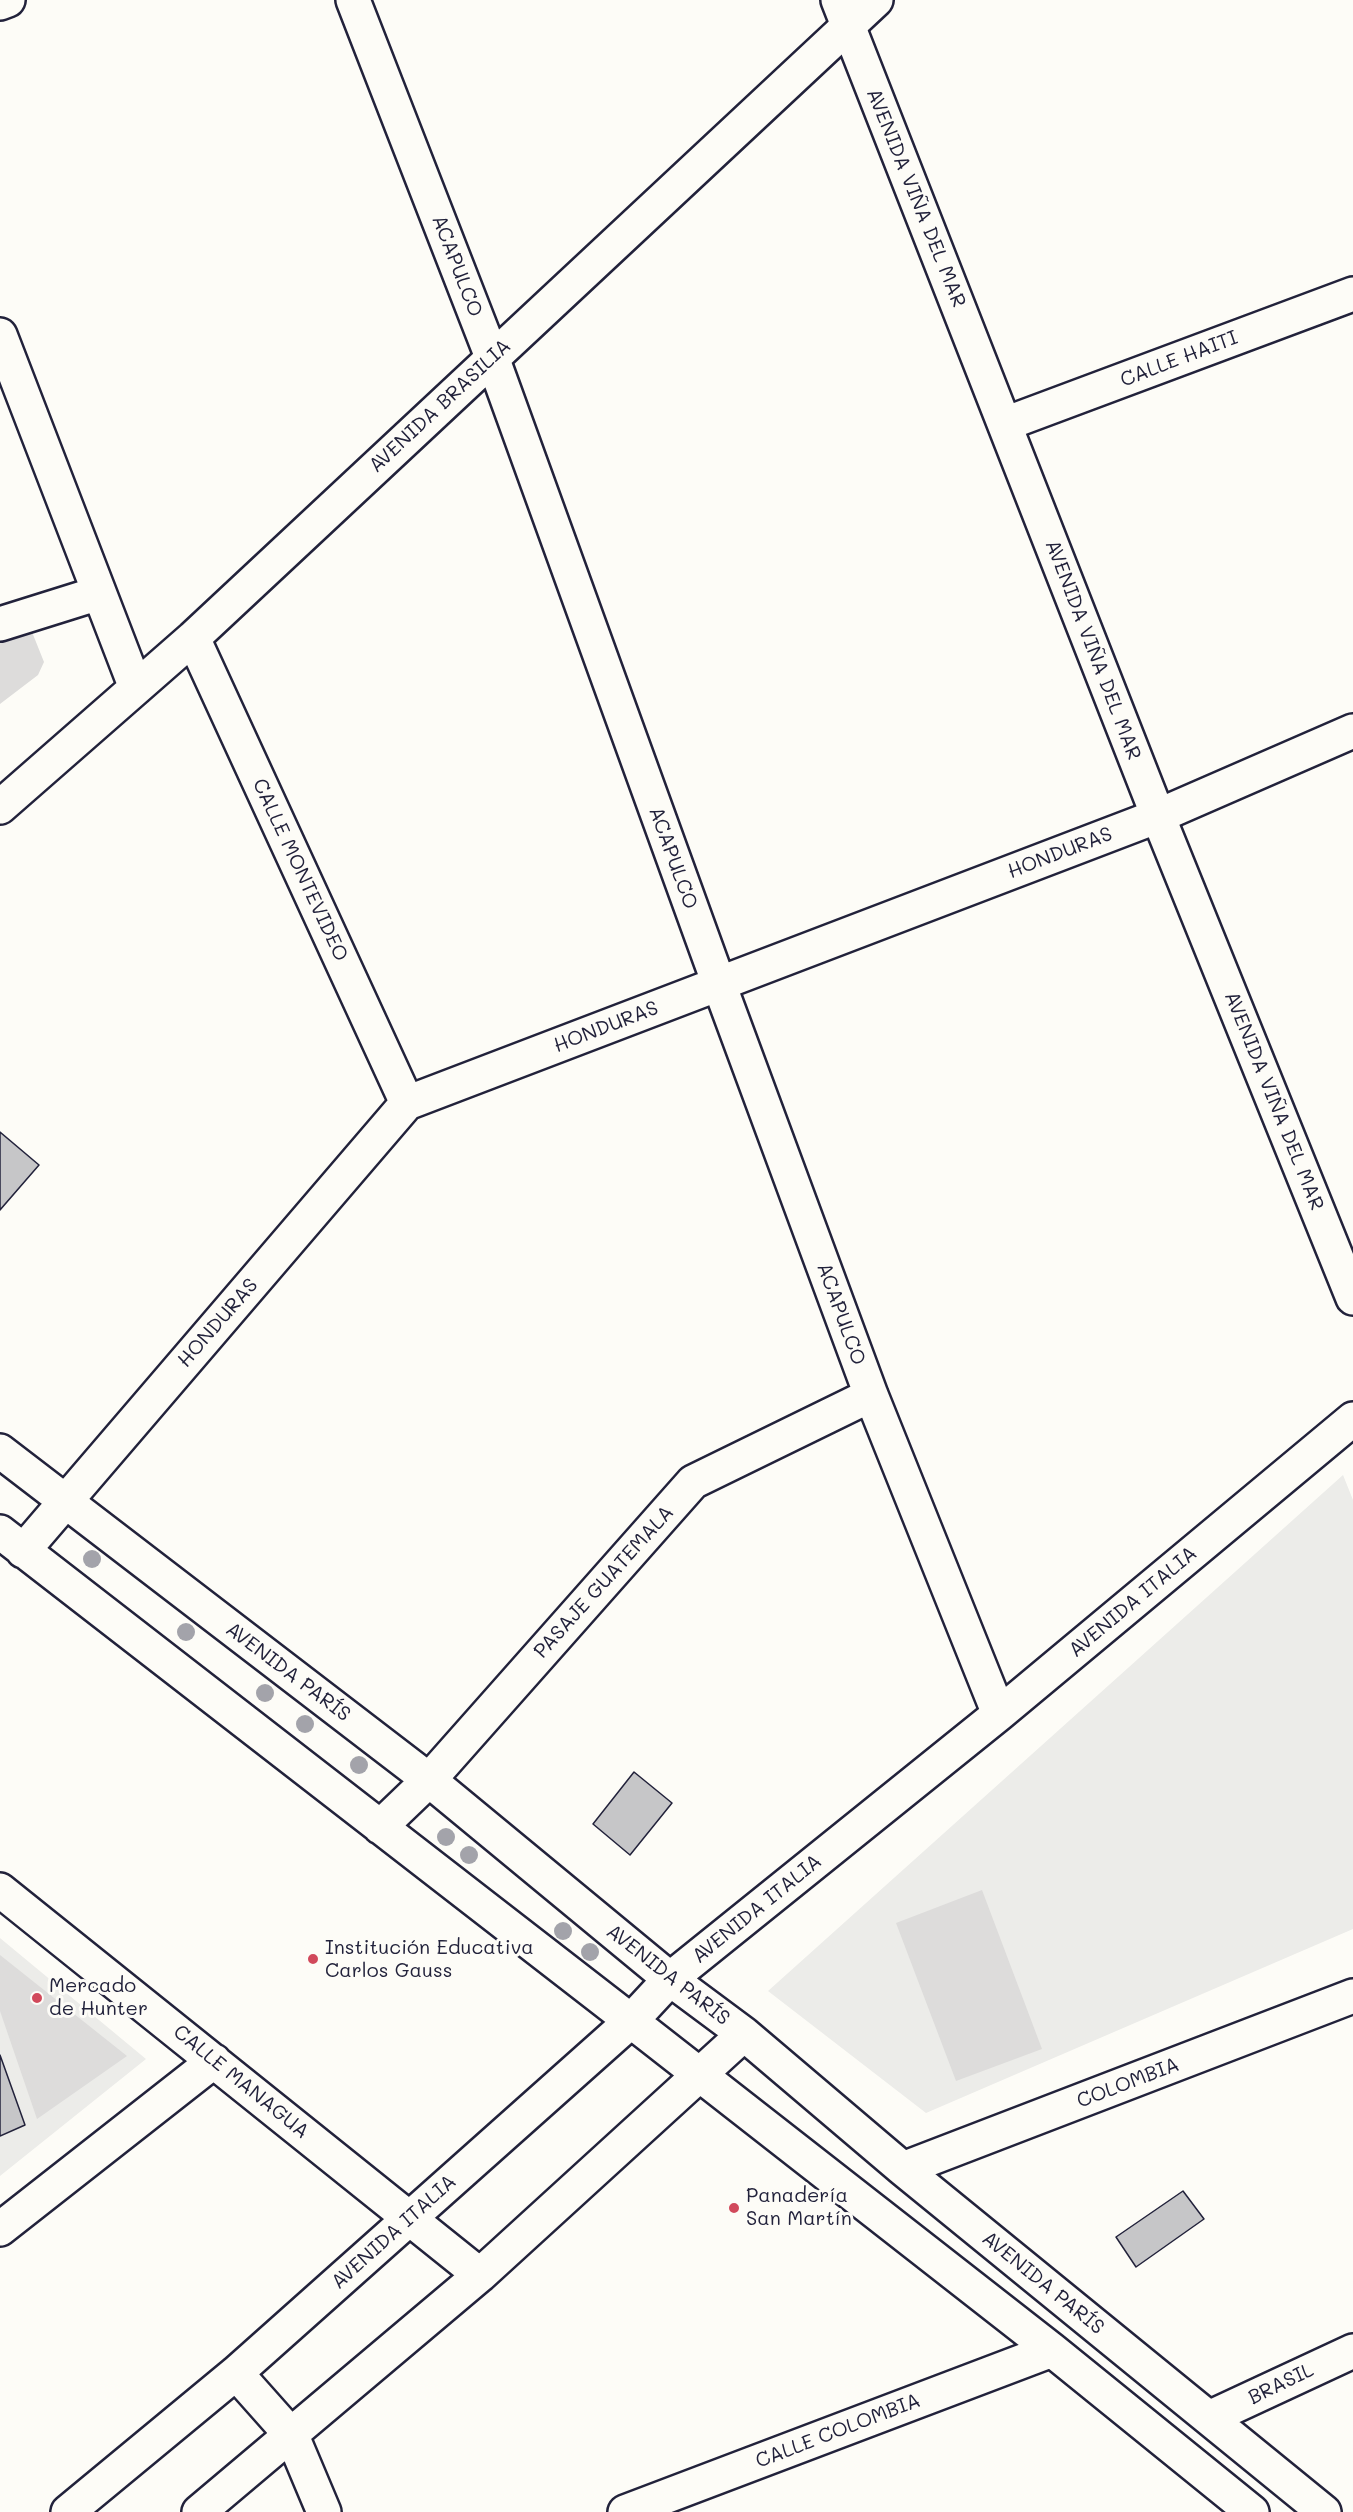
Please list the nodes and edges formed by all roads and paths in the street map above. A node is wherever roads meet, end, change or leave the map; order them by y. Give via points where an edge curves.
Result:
1 (8, 0) edge
2 (353, 0) edge
3 (876, 0) edge
4 (0, 3) edge
5 (843, 13) edge
6 (1353, 294) edge
7 (0, 335) edge
8 (492, 357) junction
9 (1005, 424) junction
10 (99, 593) junction
11 (0, 624) edge
12 (193, 638) junction
13 (136, 688) junction
14 (1353, 731) edge
15 (0, 807) edge
16 (1158, 816) junction
17 (719, 984) junction
18 (407, 1103) junction
19 (1353, 1298) edge
20 (871, 1395) junction
21 (1353, 1419) edge
22 (0, 1451) edge
23 (65, 1502) junction
24 (12, 1541) edge
25 (999, 1714) junction
26 (429, 1780) junction
27 (380, 1827) junction
28 (0, 1890) edge
29 (670, 1979) junction
30 (1353, 1996) edge
31 (631, 2021) junction
32 (744, 2034) junction
33 (214, 2061) junction
34 (700, 2077) junction
35 (903, 2169) junction
36 (410, 2217) junction
37 (0, 2229) edge
38 (480, 2275) junction
39 (1052, 2350) junction
40 (1353, 2351) edge
41 (236, 2373) junction
42 (1209, 2418) junction
43 (292, 2436) junction
44 (68, 2512) edge
45 (199, 2512) edge
46 (324, 2512) edge
47 (625, 2512) edge
48 (1252, 2512) edge
49 (1324, 2512) edge

1 - 4 street
2 - 8 street, ACAPULCO
3 - 5 street, AVENIDA BRASILIA
5 - 8 street, AVENIDA BRASILIA
5 - 9 street, AVENIDA VIÑA DEL MAR
6 - 9 street, CALLE HAITI
7 - 10 street
8 - 12 street, AVENIDA BRASILIA
8 - 17 street, ACAPULCO
9 - 16 street, AVENIDA VIÑA DEL MAR
10 - 11 street
10 - 13 street
12 - 13 street, AVENIDA BRASILIA
12 - 18 street, CALLE MONTEVIDEO
13 - 15 street, AVENIDA BRASILIA
14 - 16 street, HONDURAS
16 - 17 street, HONDURAS
16 - 19 street, AVENIDA VIÑA DEL MAR
17 - 18 street, HONDURAS
17 - 20 street, ACAPULCO
18 - 23 street, HONDURAS
20 - 25 street, ACAPULCO
20 - 26 street, PASAJE GUATEMALA via 693,1482
21 - 25 street, AVENIDA ITALIA
22 - 23 street, AVENIDA PARÍS
23 - 24 street, HONDURAS
23 - 26 street, AVENIDA PARÍS
24 - 27 street
25 - 29 street, AVENIDA ITALIA
26 - 27 street, PASAJE GUATEMALA
26 - 29 street, AVENIDA PARÍS
27 - 31 street
28 - 33 street, CALLE MANAGUA
29 - 31 street, AVENIDA ITALIA
29 - 32 street, AVENIDA PARÍS
30 - 35 street, COLOMBIA
31 - 34 street
31 - 36 street, AVENIDA ITALIA
32 - 34 street
32 - 35 street, AVENIDA PARÍS
33 - 36 street, CALLE MANAGUA
33 - 37 street
34 - 38 street
34 - 39 street
35 - 42 street, AVENIDA PARÍS
36 - 38 street, CALLE MANAGUA
36 - 41 street, AVENIDA ITALIA
38 - 43 street
39 - 47 street, CALLE COLOMBIA
39 - 48 street
40 - 42 street, BRASIL
41 - 43 street
41 - 44 street, AVENIDA ITALIA
42 - 49 street, AVENIDA PARÍS
43 - 45 street
43 - 46 street

